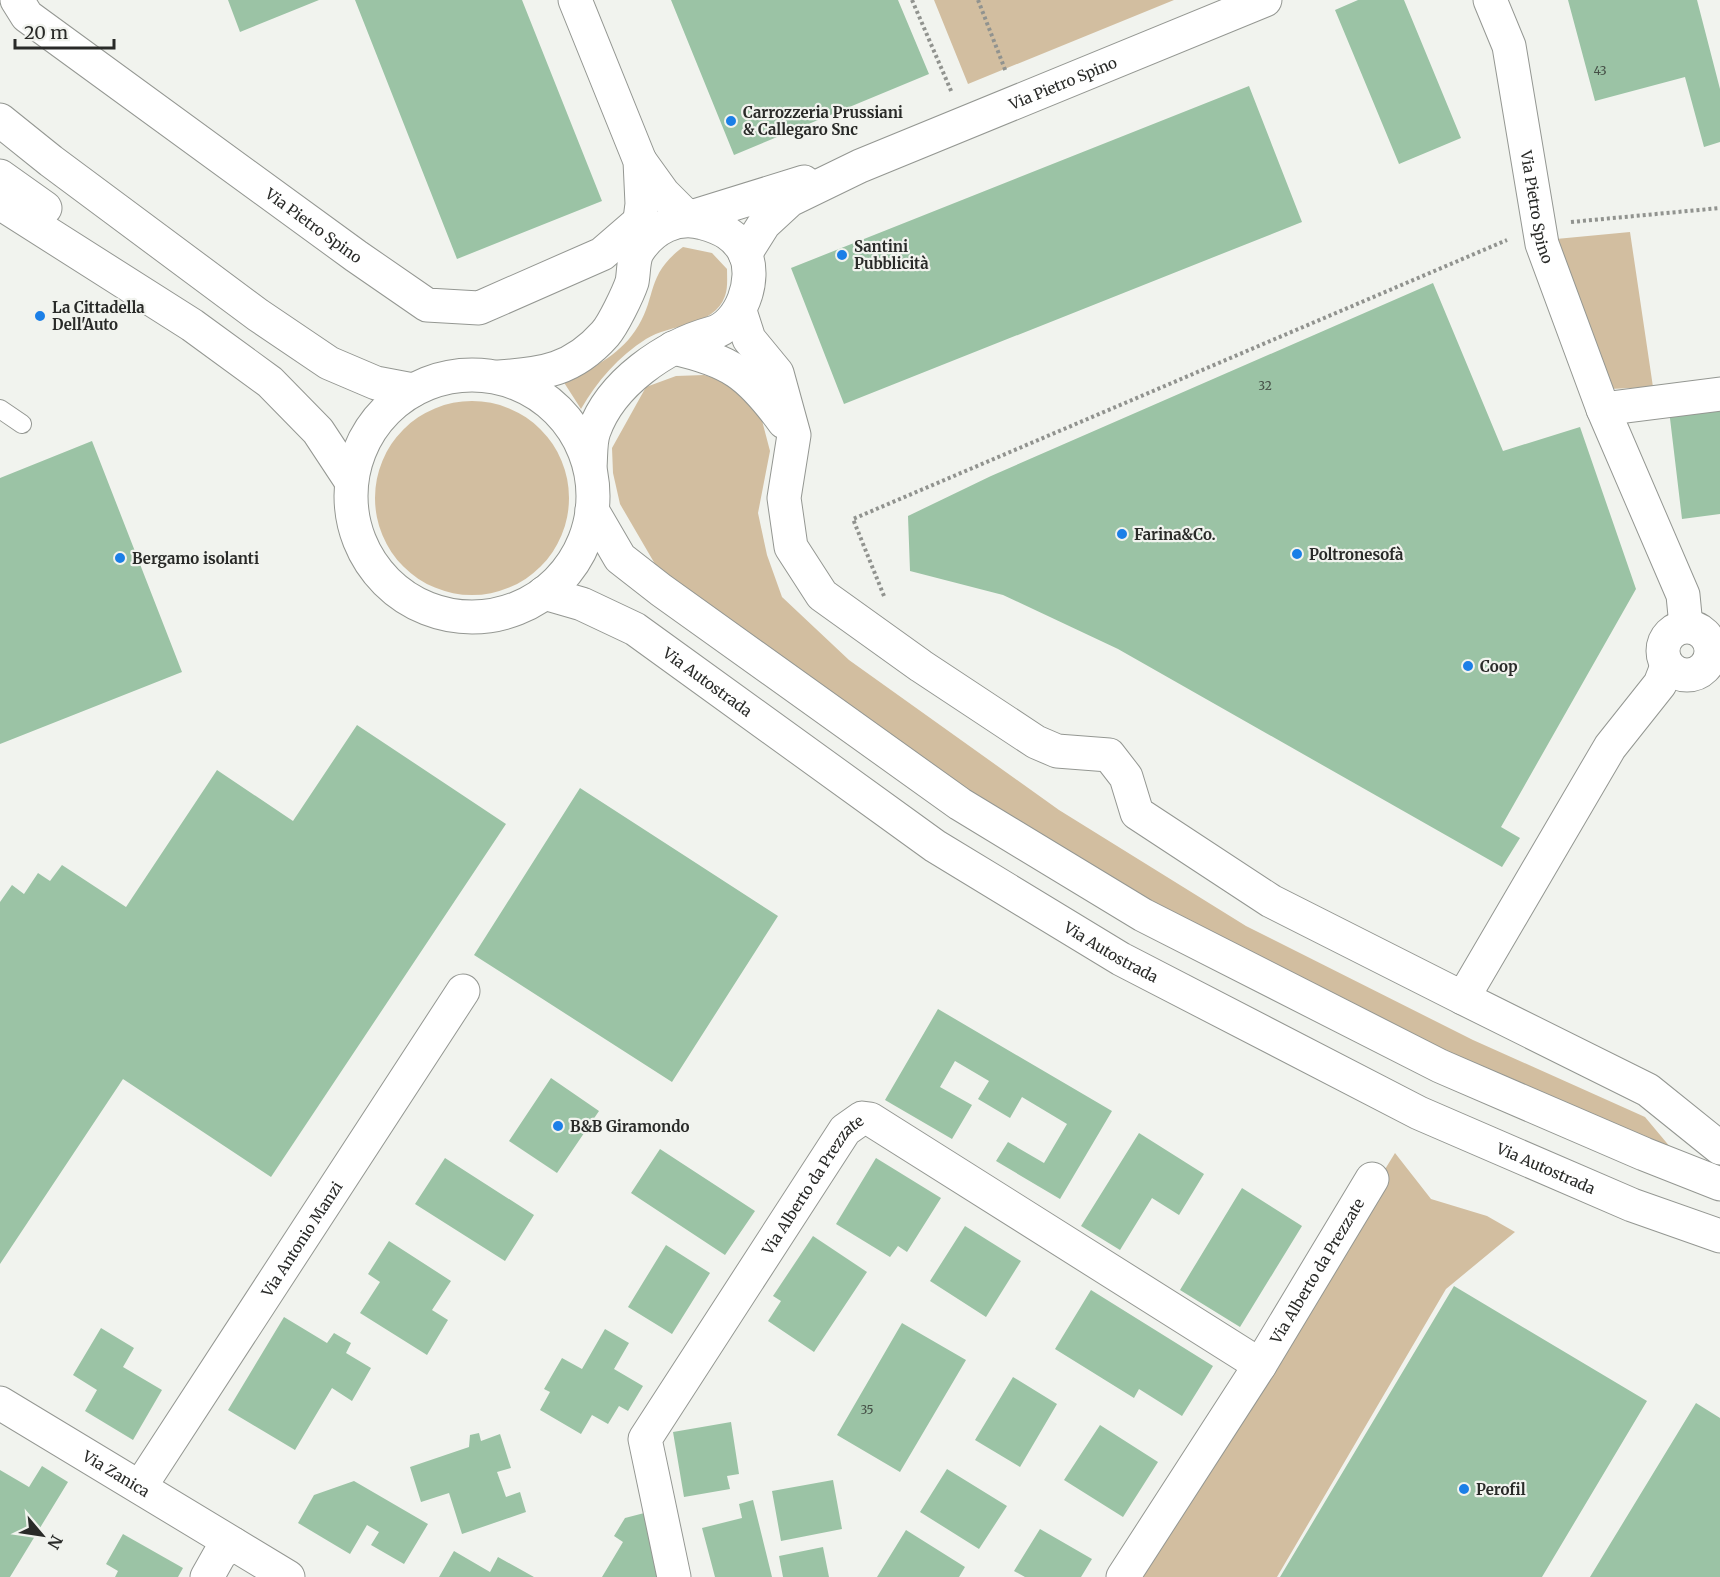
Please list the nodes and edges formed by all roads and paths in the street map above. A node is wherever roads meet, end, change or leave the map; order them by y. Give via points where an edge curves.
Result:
1 (17, 0) edge
2 (575, 0) edge
3 (912, 0) edge
4 (978, 0) edge
5 (1265, 0) edge
6 (1490, 0) edge
7 (1010, 80) dead end
8 (0, 120) edge
9 (964, 123) junction
10 (0, 130) edge
11 (51, 161) junction
12 (640, 161) junction
13 (860, 166) junction
14 (0, 176) edge
15 (0, 203) edge
16 (1720, 208) edge
17 (688, 218) junction
18 (1538, 226) junction
19 (638, 237) junction
20 (745, 254) junction
21 (740, 311) junction
22 (192, 325) junction
23 (673, 348) junction
24 (499, 377) junction
25 (413, 390) junction
26 (1720, 394) edge
27 (0, 409) edge
28 (1603, 409) junction
29 (22, 424) dead end
30 (794, 435) junction
31 (590, 467) junction
32 (351, 481) junction
33 (592, 510) junction
34 (544, 593) junction
35 (887, 600) dead end
36 (1686, 626) junction
37 (1667, 666) junction
38 (1714, 667) edge
39 (463, 991) dead end
40 (1462, 998) junction
41 (1720, 1148) edge
42 (1372, 1179) dead end
43 (1720, 1184) edge
44 (1720, 1236) edge
45 (1260, 1365) junction
46 (0, 1403) edge
47 (140, 1487) junction
48 (233, 1544) junction
49 (207, 1577) edge
50 (288, 1577) edge
51 (674, 1577) edge
52 (1123, 1577) edge

1 - 19 main road, Via Pietro Spino via 27,16 427,305 479,308
2 - 12 main road
3 - 9 path
4 - 7 path
5 - 9 main road, Via Pietro Spino
6 - 18 main road, Via Pietro Spino via 1509,46
8 - 11 main road
9 - 13 main road, Via Pietro Spino
10 - 11 main road
11 - 25 main road via 329,363 376,383
12 - 17 main road via 663,193
12 - 19 main road via 642,204
13 - 17 main road, Via Pietro Spino
13 - 20 main road, Via Pietro Spino via 790,200 764,224
14 - 22 main road
15 - 22 main road
16 - 18 path
17 - 19 main road, Via Pietro Spino
17 - 20 main road via 725,229
18 - 28 main road, Via Pietro Spino
18 - 35 path via 853,519
19 - 24 main road via 631,283 605,333 572,362 544,374
20 - 21 main road via 750,283
21 - 23 main road via 716,332
21 - 30 main road via 749,339 777,373
22 - 32 main road via 270,382 318,431
23 - 30 main road via 710,356 741,373 762,392
23 - 31 main road via 652,360 607,404 593,432
24 - 25 main road via 470,374 440,378
24 - 31 main road via 547,400 576,434
25 - 32 main road via 388,408 369,431
26 - 28 main road
27 - 29 lane
28 - 36 main road, Via Pietro Spino via 1683,595
30 - 40 main road via 784,498 791,547 822,595 1036,742 1057,752 1109,755 1126,777 1137,813 1271,901
31 - 33 main road
32 - 34 main road via 356,534 373,568 401,596 435,613 473,618 511,612
33 - 34 main road via 577,557
33 - 43 main road via 620,558 661,590 960,804 1143,915 1440,1066
34 - 44 main road, Via Autostrada via 582,604 635,629 935,846 1122,959 1419,1113 1632,1205
36 - 37 main road via 1671,632 1664,643 1662,655
36 - 38 main road via 1708,639
37 - 38 main road via 1679,675
37 - 40 main road via 1660,684 1610,747
39 - 47 main road, Via Antonio Manzi
40 - 41 main road via 1648,1090
42 - 45 main road, Via Alberto da Prezzate
45 - 51 main road, Via Alberto da Prezzate via 870,1119 862,1118 845,1130 645,1439
45 - 52 main road, Via Alberto da Prezzate
46 - 47 main road, Via Zanica
47 - 48 main road, Via Zanica
48 - 49 main road via 220,1554
48 - 50 main road, Via Zanica

